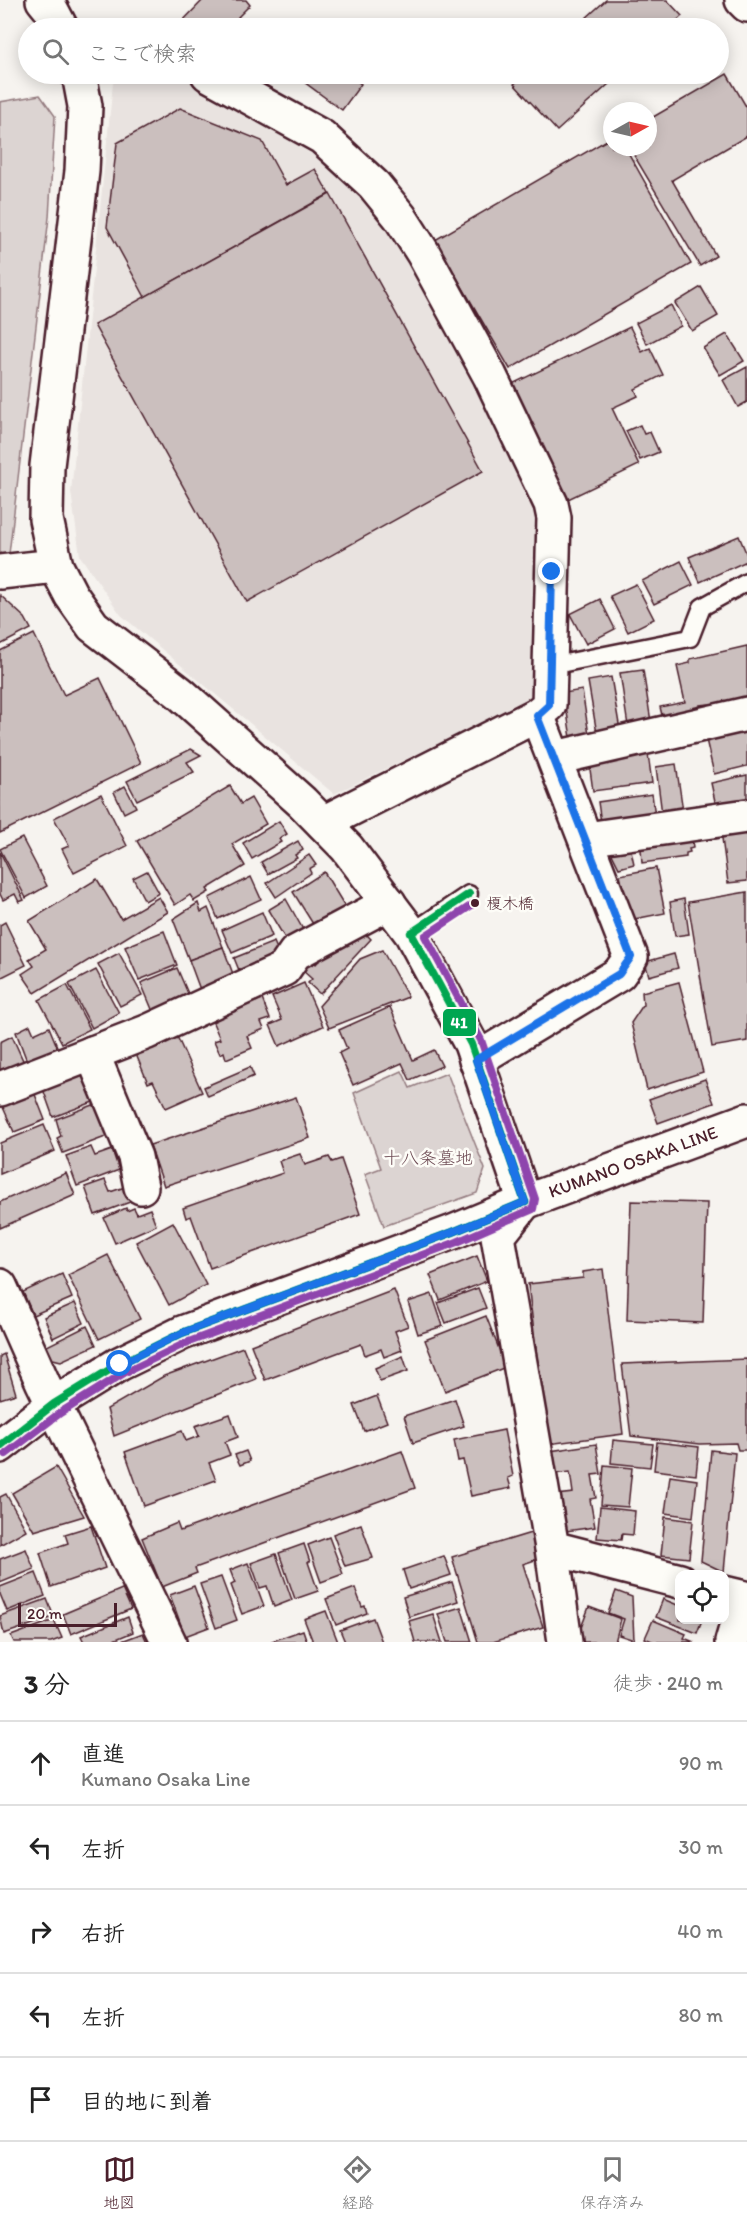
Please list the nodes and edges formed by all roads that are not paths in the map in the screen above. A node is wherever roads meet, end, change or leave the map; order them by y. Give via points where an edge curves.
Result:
1 (43, 0) edge
2 (742, 0) edge
3 (747, 5) edge
4 (55, 18) edge
5 (81, 84) edge
6 (226, 84) edge
7 (56, 566) junction
8 (0, 572) edge
9 (747, 582) edge
10 (550, 666) junction
11 (747, 714) edge
12 (537, 716) junction
13 (555, 758) junction
14 (747, 816) edge
15 (323, 823) junction
16 (586, 839) junction
17 (469, 894) dead end
18 (389, 903) junction
19 (411, 933) junction
20 (92, 1053) junction
21 (476, 1060) junction
22 (0, 1089) edge
23 (747, 1120) edge
24 (141, 1187) dead end
25 (525, 1202) junction
26 (0, 1286) edge
27 (54, 1404) junction
28 (0, 1446) edge
29 (552, 1548) junction
30 (675, 1580) edge
31 (729, 1594) edge
32 (562, 1641) edge
33 (169, 1642) edge
34 (732, 1642) edge

1 - 4 street
2 - 3 street
5 - 7 street via 85,106 82,171 47,465 46,519
6 - 10 street via 322,137 374,185 423,253 490,376 550,504 554,518
7 - 8 street
7 - 15 street via 93,626 180,693
9 - 10 lane via 702,607 690,638
10 - 12 street via 549,705
11 - 13 street
12 - 13 street
12 - 15 street
13 - 16 street
14 - 16 street
15 - 18 street
16 - 21 street via 631,957 619,974
17 - 19 lane
18 - 19 street
18 - 20 street via 295,953 284,969
19 - 21 street
20 - 22 street
20 - 24 street via 135,1157
21 - 25 street
23 - 25 street, KUMANO OSAKA LINE
25 - 27 street, KUMANO OSAKA LINE via 182,1333
25 - 29 street via 498,1236
26 - 27 street
27 - 28 street, KUMANO OSAKA LINE
27 - 33 street
29 - 30 street
29 - 32 street
31 - 34 street via 745,1598

